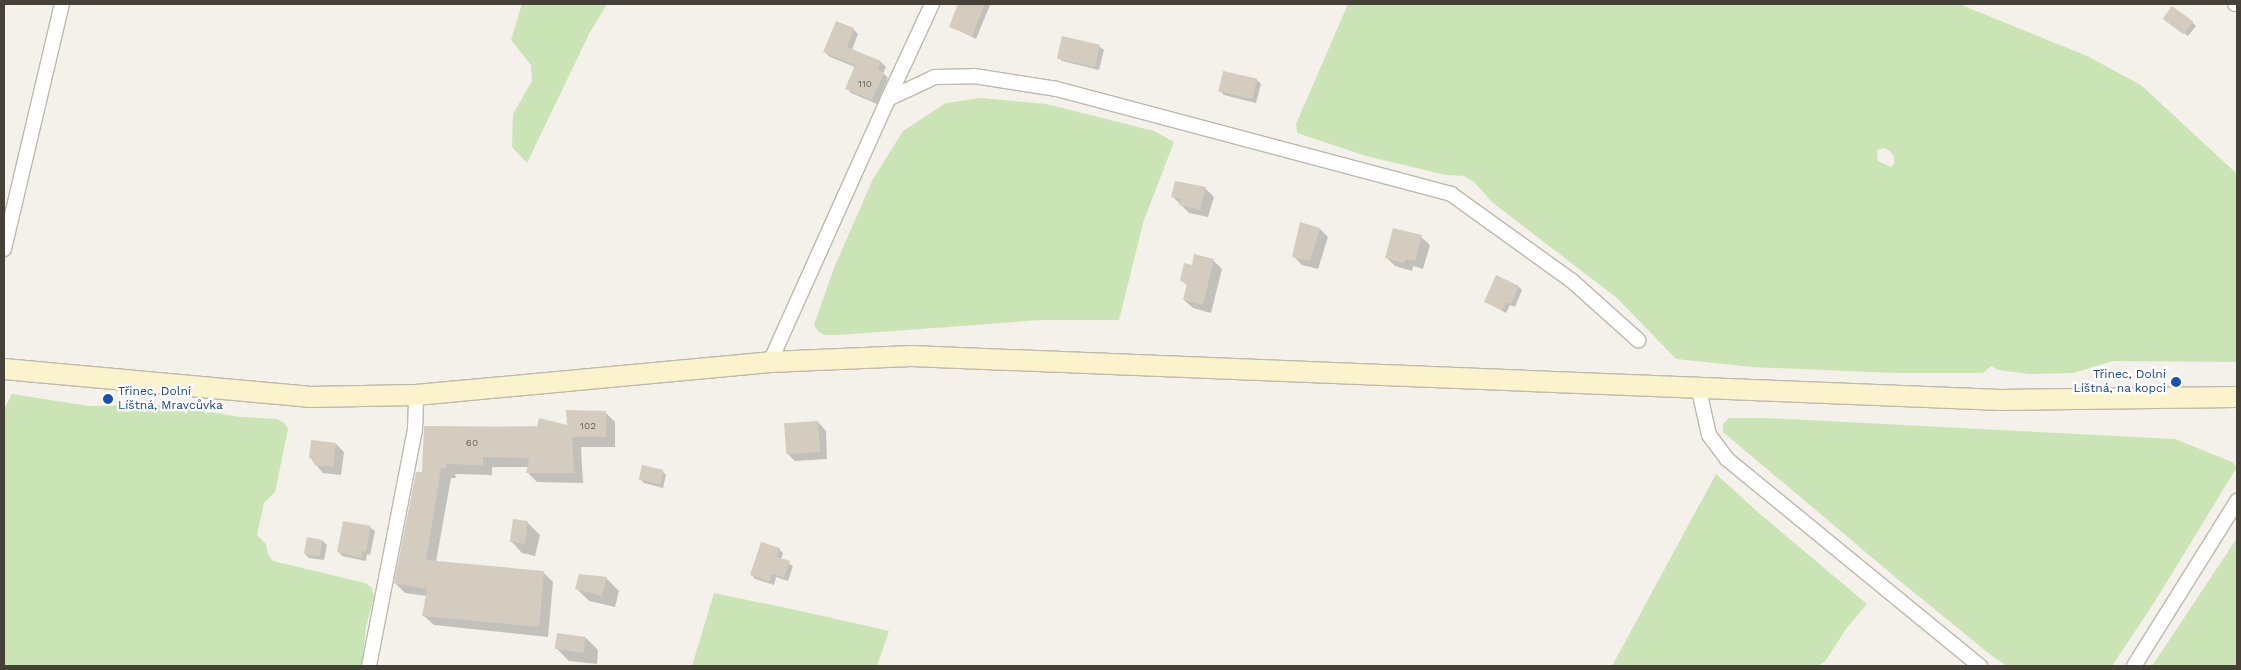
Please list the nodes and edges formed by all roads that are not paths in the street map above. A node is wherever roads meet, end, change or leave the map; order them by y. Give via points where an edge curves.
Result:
1 (62, 4) edge
2 (932, 4) edge
3 (888, 100) junction
4 (4, 249) edge
5 (1638, 340) dead end
6 (770, 362) junction
7 (4, 369) edge
8 (1698, 386) junction
9 (416, 395) junction
10 (2237, 397) edge
11 (2237, 501) edge
12 (370, 666) edge
13 (1980, 666) edge
14 (2134, 666) edge

1 - 4 street
2 - 3 street
3 - 5 street via 935,77 974,76 1011,82 1057,90 1451,194 1572,282
3 - 6 street
6 - 8 street via 911,356
6 - 9 street
7 - 9 street via 309,396
8 - 10 street via 2001,400
8 - 13 street via 1709,435 1727,459
9 - 12 street via 416,430
11 - 14 street

